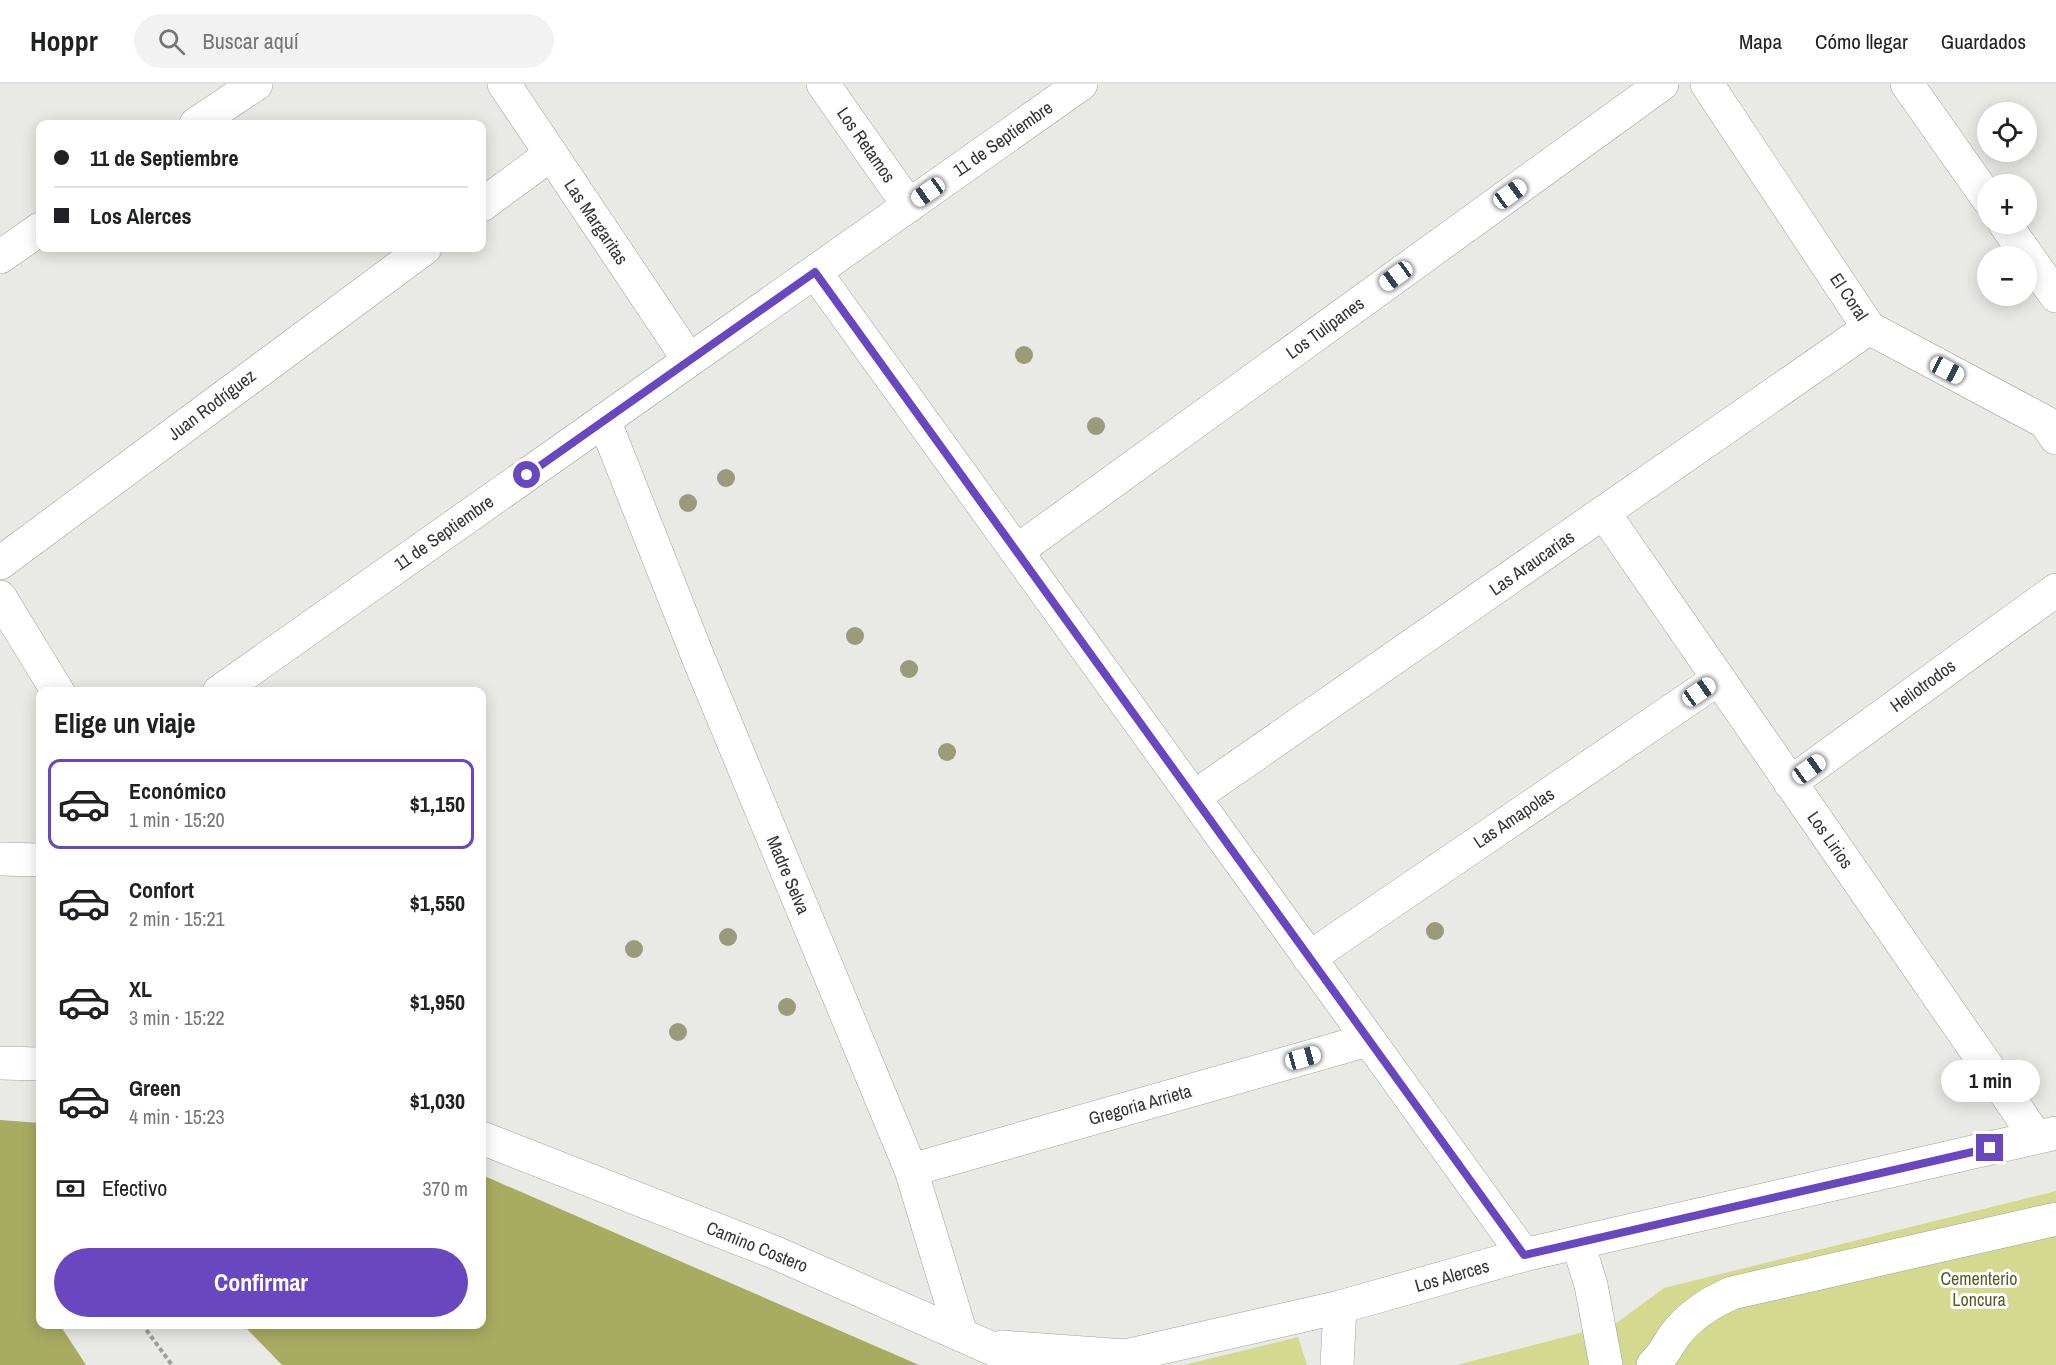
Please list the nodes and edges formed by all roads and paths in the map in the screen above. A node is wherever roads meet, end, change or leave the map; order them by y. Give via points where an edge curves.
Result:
1 (256, 84) edge
2 (504, 84) edge
3 (823, 84) edge
4 (1081, 84) edge
5 (1662, 84) edge
6 (1707, 84) edge
7 (1907, 84) edge
8 (202, 120) edge
9 (551, 154) junction
10 (1977, 183) edge
11 (486, 203) edge
12 (909, 206) junction
13 (36, 232) edge
14 (2012, 234) edge
15 (420, 252) edge
16 (0, 257) edge
17 (815, 272) junction
18 (2056, 296) edge
19 (1869, 328) junction
20 (689, 360) junction
21 (604, 420) junction
22 (2052, 425) edge
23 (1604, 513) junction
24 (1017, 551) junction
25 (0, 563) edge
26 (2056, 590) edge
27 (0, 597) edge
28 (1718, 679) junction
29 (55, 687) edge
30 (226, 687) edge
31 (1790, 783) junction
32 (1194, 797) junction
33 (0, 859) edge
34 (36, 860) edge
35 (1309, 958) junction
36 (1368, 1040) junction
37 (0, 1063) edge
38 (36, 1064) edge
39 (2046, 1135) edge
40 (486, 1140) edge
41 (911, 1170) junction
42 (2056, 1219) edge
43 (1578, 1243) junction
44 (1524, 1255) junction
45 (1340, 1307) junction
46 (146, 1329) edge
47 (974, 1340) junction
48 (1123, 1360) edge
49 (172, 1365) edge
50 (1029, 1365) edge
51 (1337, 1365) edge
52 (1606, 1365) edge
53 (1653, 1365) edge

1 - 8 street
2 - 9 street, Las Margaritas
3 - 12 street, Los Retamos
4 - 12 street, 11 de Septiembre
5 - 24 street, Los Tulipanes
6 - 19 street, El Coral
7 - 10 street
9 - 11 street
9 - 20 street, Las Margaritas
12 - 17 street, 11 de Septiembre
13 - 16 street
14 - 18 street
15 - 25 street, Juan Rodríguez
17 - 20 street, 11 de Septiembre
17 - 24 street
19 - 22 street, El Coral
19 - 23 street, Las Araucarias
20 - 21 street, 11 de Septiembre
21 - 30 street, 11 de Septiembre
21 - 41 street, Madre Selva
23 - 28 street, Los Lirios
23 - 32 street, Las Araucarias
24 - 32 street
26 - 31 street, Heliotrodos
27 - 29 street
28 - 31 street, Los Lirios
28 - 35 street, Las Amapolas
31 - 39 street, Los Lirios
32 - 35 street
33 - 34 street
35 - 36 street
36 - 41 street, Gregoria Arrieta
36 - 44 street
37 - 38 street
39 - 43 street, Los Alerces
40 - 47 street, Camino Costero via 776,1253
41 - 47 street, Madre Selva
42 - 53 street via 1732,1293 1701,1308 1686,1321
43 - 44 street, Los Alerces
43 - 52 street via 1591,1285
44 - 45 street, Los Alerces
45 - 48 street, Los Alerces
45 - 51 street
46 - 49 path
47 - 48 street, Los Alerces
47 - 50 street, Camino Costero

